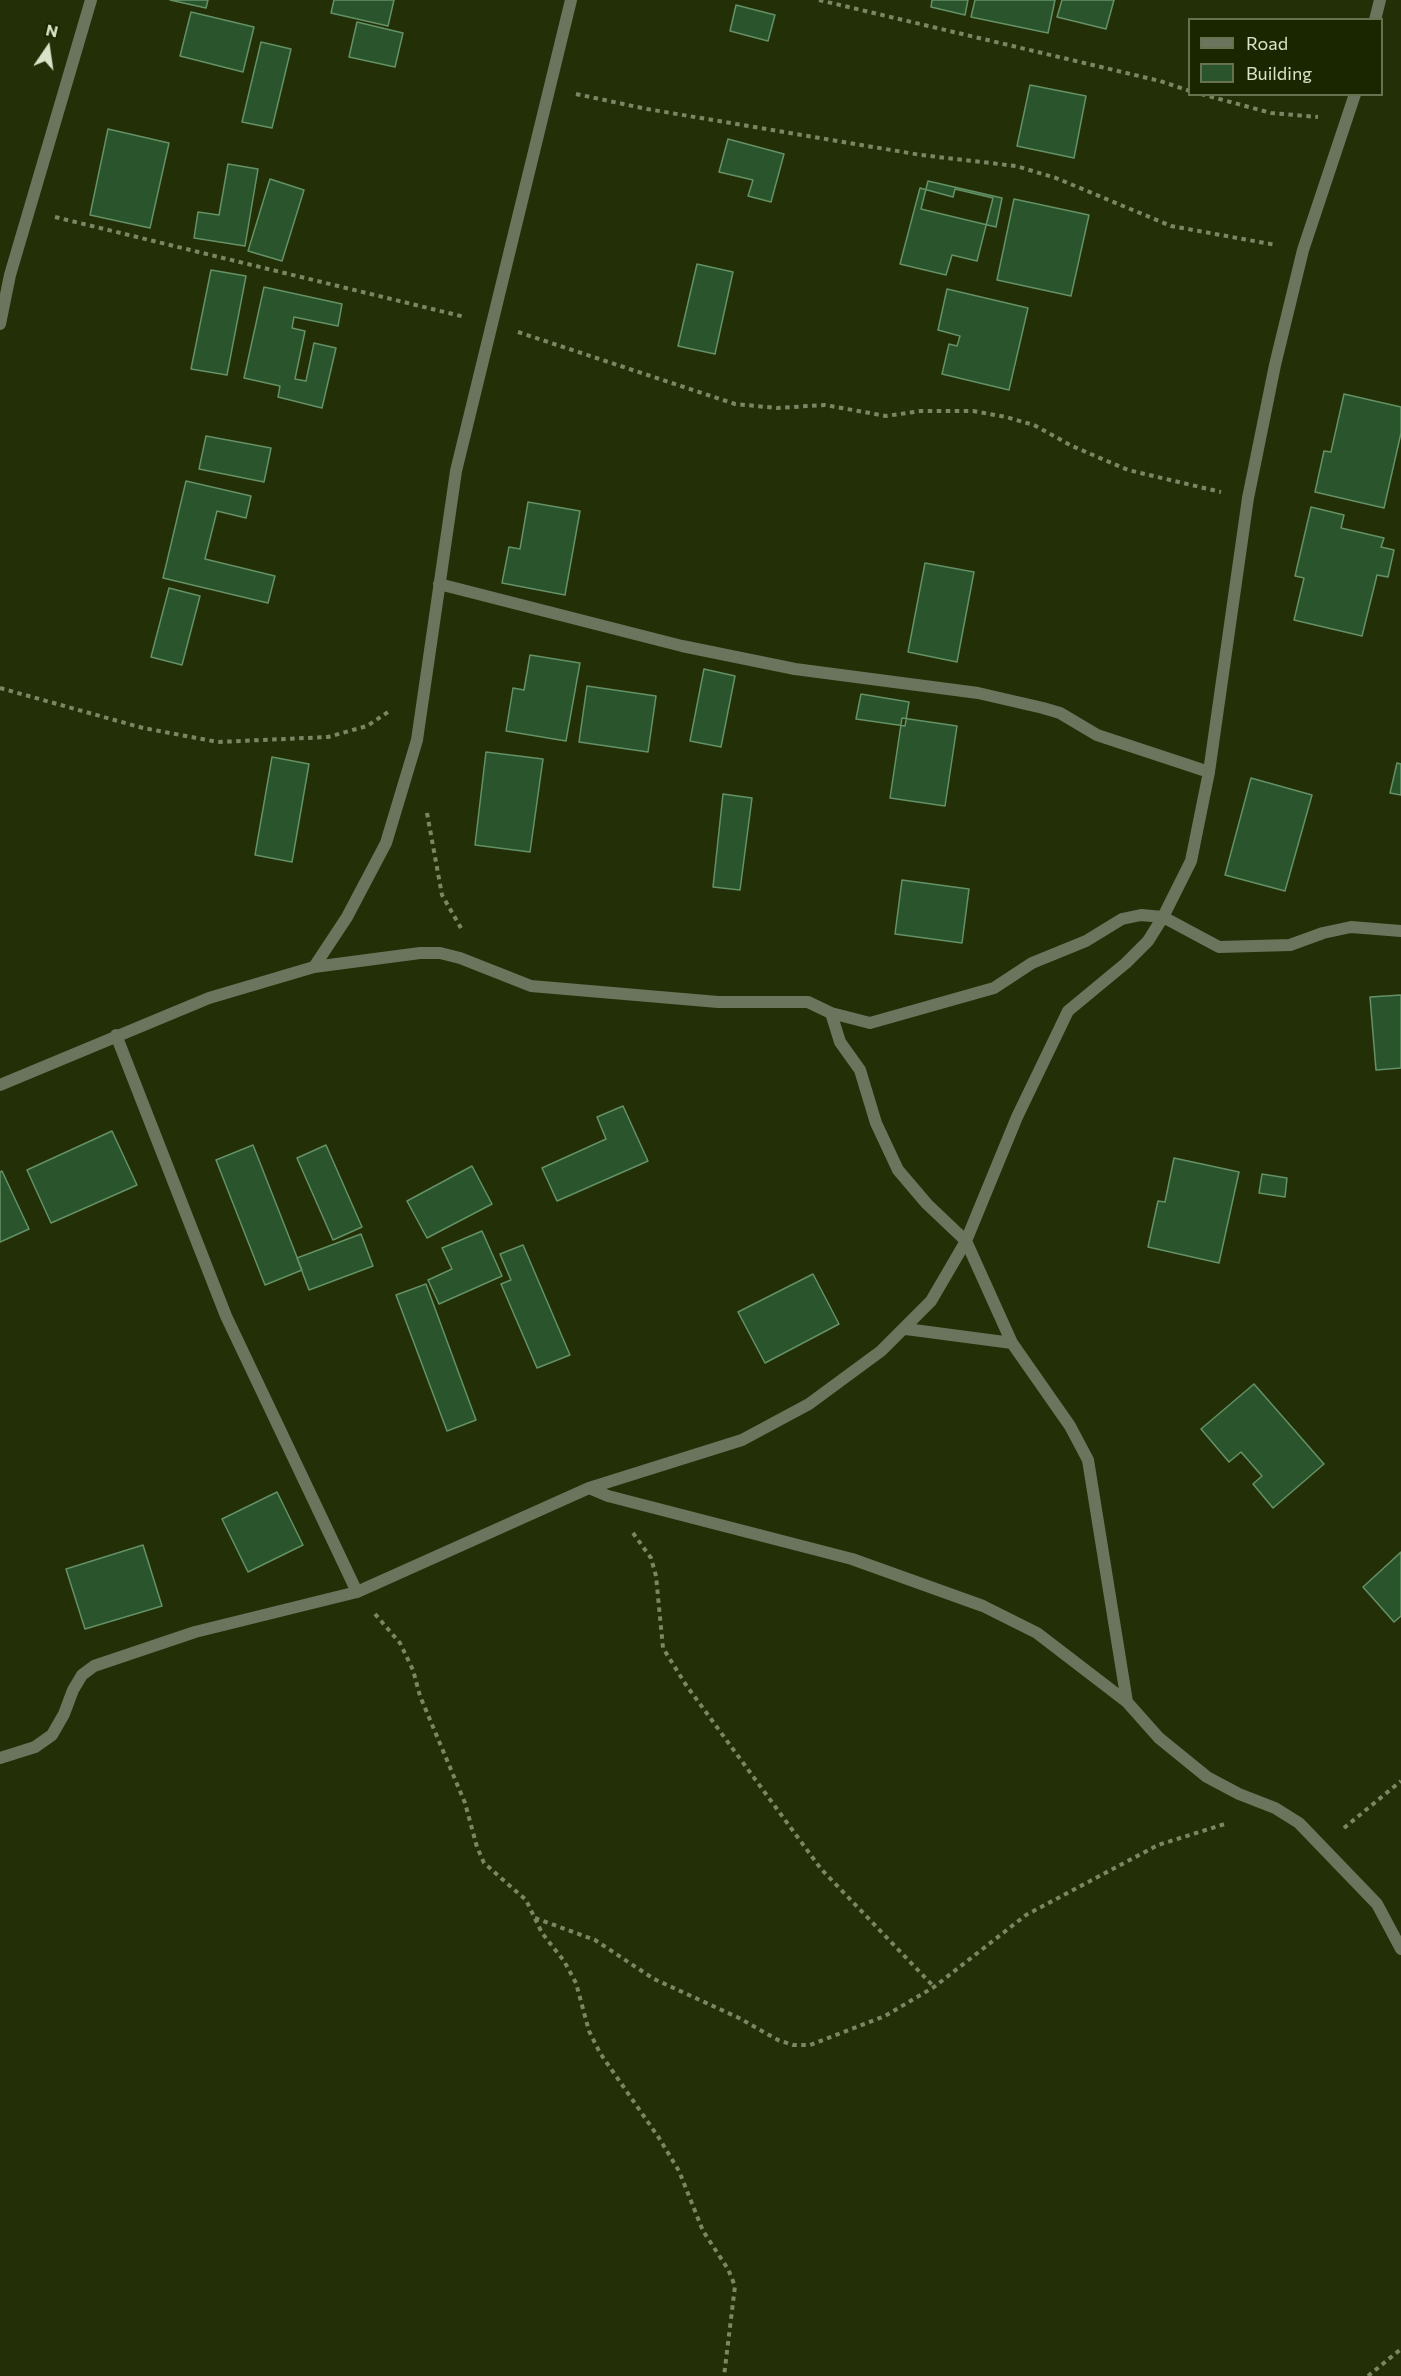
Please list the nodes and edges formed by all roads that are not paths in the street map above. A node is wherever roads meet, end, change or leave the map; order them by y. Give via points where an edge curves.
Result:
1 (91, 0) edge
2 (571, 0) edge
3 (1380, 0) edge
4 (1376, 18) edge
5 (1355, 96) edge
6 (0, 324) edge
7 (439, 584) junction
8 (1209, 772) junction
9 (1162, 917) junction
10 (1401, 931) edge
11 (314, 967) junction
12 (831, 1013) junction
13 (116, 1035) junction
14 (0, 1085) edge
15 (966, 1241) junction
16 (906, 1329) junction
17 (1012, 1343) junction
18 (589, 1488) junction
19 (357, 1592) junction
20 (1127, 1702) junction
21 (0, 1758) edge
22 (1401, 1949) edge

1 - 6 street via 10,275
2 - 7 street via 456,471
3 - 4 street
5 - 8 street via 1303,250 1275,365 1248,498
7 - 8 street via 727,656 978,693 1043,708 1060,713 1097,735
7 - 11 street via 417,740 386,843 347,917
8 - 9 street via 1191,861
9 - 10 street via 1219,947 1290,945 1351,927
9 - 12 street via 1141,915 1122,919 1086,942 1032,963 994,988 870,1023
9 - 15 street via 1148,941 1126,963 1068,1011 1017,1117
11 - 12 street via 430,953 460,958 531,986 718,1002 808,1002
11 - 13 street via 209,998
12 - 15 street via 840,1042 860,1070 876,1123 898,1170
13 - 14 street
13 - 19 street via 226,1316
15 - 16 street via 931,1301
15 - 17 street
16 - 17 street
16 - 18 street via 809,1404 742,1440
17 - 20 street via 1070,1426 1088,1460
18 - 19 street
18 - 20 street via 852,1559 973,1602 1037,1633
19 - 21 street via 195,1632 94,1666 72,1690 52,1735 35,1747
20 - 22 street via 1159,1738 1207,1777 1299,1823 1377,1904

